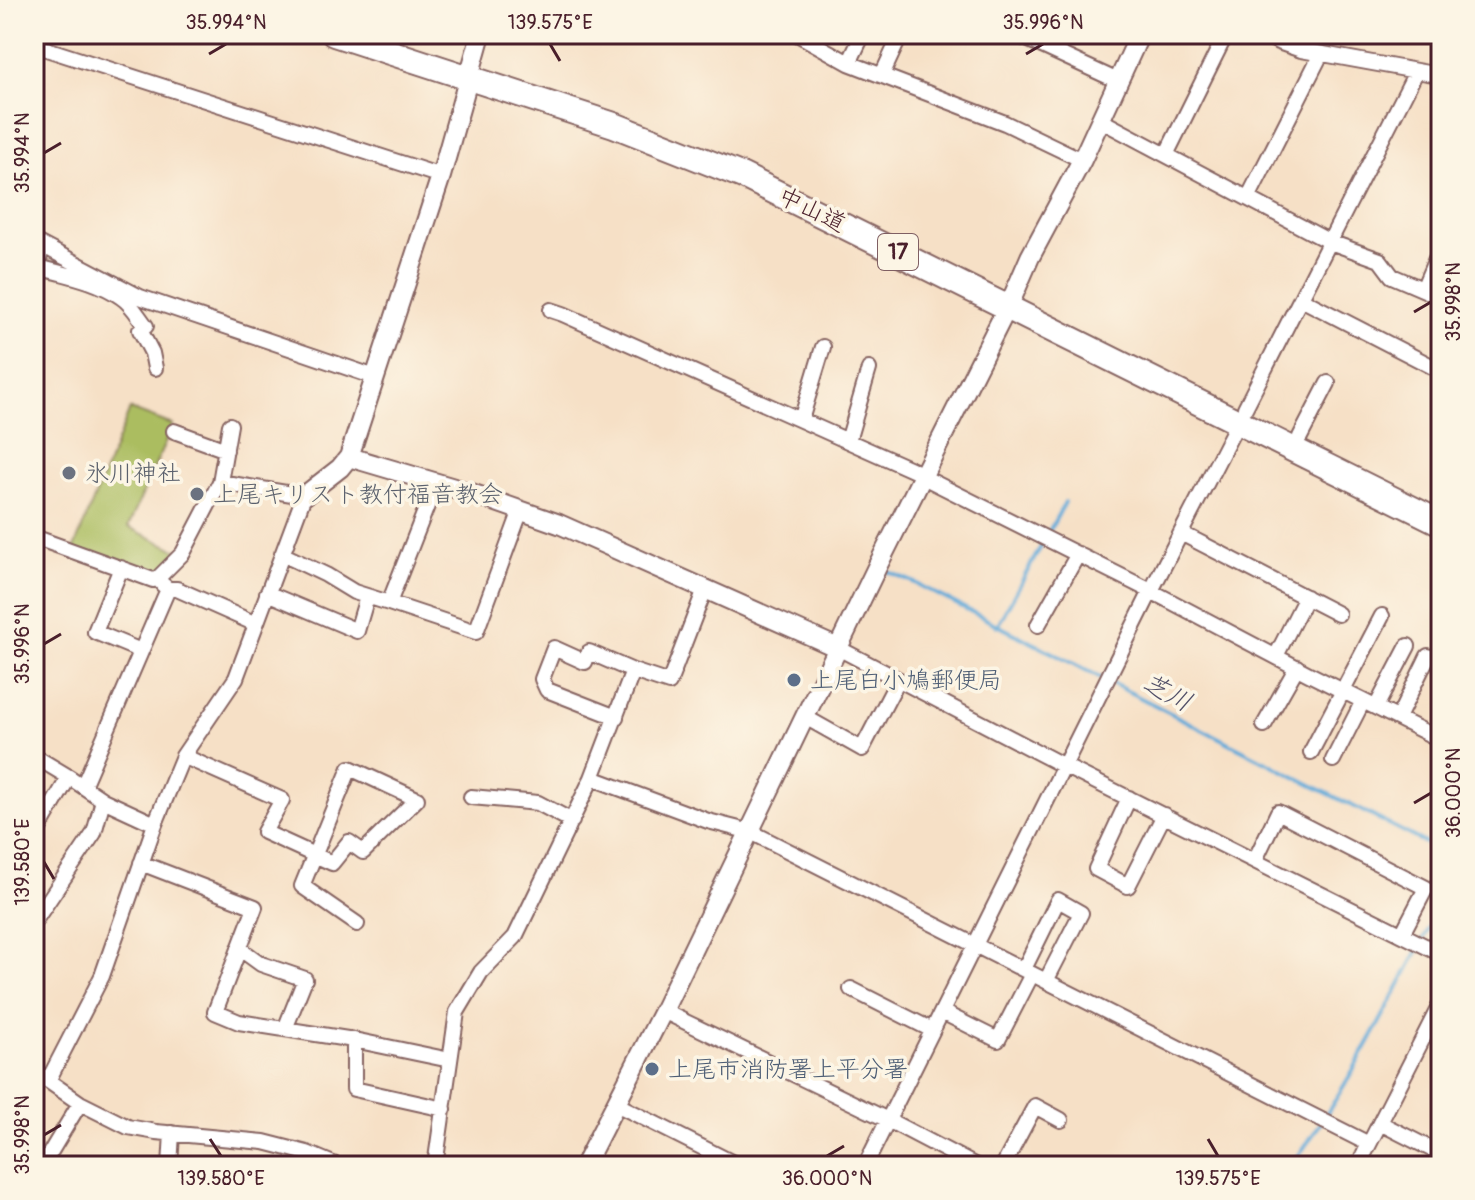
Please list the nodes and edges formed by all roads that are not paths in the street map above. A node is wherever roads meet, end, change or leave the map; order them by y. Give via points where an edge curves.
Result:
1 (334, 34) edge
2 (385, 34) edge
3 (481, 34) edge
4 (797, 34) edge
5 (863, 34) edge
6 (901, 34) edge
7 (1016, 34) edge
8 (1140, 34) edge
9 (1226, 34) edge
10 (1264, 34) edge
11 (34, 45) edge
12 (1321, 54) junction
13 (849, 63) junction
14 (470, 70) junction
15 (1416, 72) junction
16 (1438, 74) edge
17 (882, 75) junction
18 (1118, 81) junction
19 (1100, 120) junction
20 (1166, 155) junction
21 (1082, 160) junction
22 (441, 176) junction
23 (1248, 198) junction
24 (1330, 242) junction
25 (1441, 247) edge
26 (39, 253) edge
27 (34, 283) edge
28 (1423, 289) junction
29 (1441, 297) edge
30 (1301, 299) junction
31 (1010, 301) junction
32 (551, 310) dead end
33 (823, 347) dead end
34 (155, 368) dead end
35 (869, 369) dead end
36 (1441, 371) edge
37 (375, 377) junction
38 (1328, 383) dead end
39 (1242, 415) junction
40 (801, 420) junction
41 (230, 425) dead end
42 (174, 431) dead end
43 (1300, 437) junction
44 (848, 441) junction
45 (226, 450) junction
46 (349, 457) junction
47 (923, 476) junction
48 (220, 482) junction
49 (436, 483) junction
50 (304, 496) junction
51 (1441, 509) edge
52 (521, 510) junction
53 (1441, 523) edge
54 (1181, 533) junction
55 (34, 537) edge
56 (282, 554) junction
57 (1078, 554) junction
58 (121, 568) junction
59 (163, 584) junction
60 (705, 589) junction
61 (1151, 591) junction
62 (267, 593) junction
63 (367, 597) junction
64 (1306, 597) junction
65 (389, 603) junction
66 (1338, 614) dead end
67 (1382, 616) dead end
68 (256, 624) junction
69 (1038, 625) dead end
70 (1408, 646) dead end
71 (838, 648) junction
72 (141, 651) junction
73 (1276, 656) junction
74 (1428, 656) dead end
75 (1297, 667) junction
76 (633, 671) junction
77 (898, 680) junction
78 (1343, 691) junction
79 (1370, 704) junction
80 (616, 717) junction
81 (805, 717) junction
82 (1398, 718) junction
83 (1264, 725) dead end
84 (1441, 740) edge
85 (1311, 752) dead end
86 (34, 756) edge
87 (183, 756) junction
88 (1333, 760) dead end
89 (1064, 766) junction
90 (69, 777) junction
91 (592, 778) junction
92 (83, 786) junction
93 (471, 797) dead end
94 (1129, 798) junction
95 (103, 800) junction
96 (1164, 815) junction
97 (572, 821) junction
98 (155, 824) junction
99 (751, 832) junction
100 (34, 837) edge
101 (315, 854) junction
102 (1255, 860) junction
103 (141, 863) junction
104 (34, 922) edge
105 (357, 924) dead end
106 (1402, 934) junction
107 (975, 945) junction
108 (239, 948) junction
109 (1441, 954) edge
110 (1028, 972) junction
111 (1046, 981) junction
112 (851, 989) dead end
113 (1441, 1003) edge
114 (663, 1011) junction
115 (942, 1012) junction
116 (285, 1029) junction
117 (932, 1030) junction
118 (354, 1040) junction
119 (450, 1060) junction
120 (34, 1071) edge
121 (48, 1081) junction
122 (80, 1103) junction
123 (616, 1104) junction
124 (444, 1109) junction
125 (888, 1120) junction
126 (1061, 1120) dead end
127 (1380, 1123) junction
128 (172, 1133) junction
129 (1369, 1144) junction
130 (1441, 1154) edge
131 (34, 1166) edge
132 (170, 1166) edge
133 (338, 1166) edge
134 (435, 1166) edge
135 (584, 1166) edge
136 (739, 1166) edge
137 (865, 1166) edge
138 (976, 1166) edge
139 (1003, 1166) edge
140 (1358, 1166) edge

1 - 14 highway, 中山道 / 17
2 - 14 highway, 中山道 / 17
3 - 14 street
4 - 13 street
5 - 13 street
6 - 17 street
7 - 18 street
8 - 18 street
9 - 20 street
10 - 12 street
11 - 22 street
12 - 15 street
12 - 23 street
13 - 17 street
14 - 22 street
14 - 31 highway, 中山道 / 17 via 618,110 714,148 922,246
15 - 16 street
15 - 24 street
17 - 21 street
18 - 19 street
19 - 20 street
19 - 21 street
20 - 23 street
21 - 31 street
22 - 37 street
23 - 24 street
24 - 28 street via 1380,260 1392,276
24 - 30 street
25 - 28 street
26 - 27 street
26 - 34 street via 130,305 146,326 140,330
26 - 37 street via 140,297
28 - 29 street
30 - 36 street
30 - 39 street
31 - 39 highway, 中山道 / 17
31 - 47 street
32 - 40 street
33 - 40 street
35 - 44 street
37 - 46 street
38 - 43 street
39 - 43 highway, 中山道 / 17
39 - 53 highway, 中山道 / 17
39 - 54 street
40 - 44 street
41 - 45 street
42 - 45 street
43 - 51 highway, 中山道 / 17
44 - 47 street
45 - 48 street
46 - 49 street
46 - 50 street
47 - 57 street
47 - 71 street
48 - 50 street
48 - 59 street
49 - 52 street
49 - 65 street
50 - 56 street
52 - 60 street
52 - 65 street via 476,632
54 - 61 street
54 - 64 street
55 - 58 street
56 - 62 street
56 - 63 street
57 - 61 street
57 - 69 street
58 - 59 street
58 - 72 street via 95,632
59 - 68 street
59 - 72 street
60 - 71 street
60 - 76 street via 669,683
61 - 73 street
61 - 89 street
62 - 63 street via 357,631
62 - 68 street
63 - 65 street
64 - 66 street
64 - 73 street
67 - 78 street
68 - 87 street via 236,678
70 - 79 street
71 - 77 street
71 - 81 street
72 - 92 street
73 - 75 street
74 - 82 street
75 - 78 street
75 - 83 street
76 - 80 street
76 - 80 street via 589,652 585,662 554,648 542,679 547,690
77 - 81 street via 862,749
77 - 89 street
78 - 79 street
78 - 85 street
79 - 82 street
79 - 88 street
80 - 91 street
81 - 99 street
82 - 84 street
86 - 90 street
87 - 98 street
87 - 101 street via 282,800 264,832
89 - 94 street
89 - 107 street
90 - 92 street
90 - 100 street
91 - 97 street
91 - 99 street
92 - 95 street
93 - 97 street via 538,803
94 - 96 street
94 - 96 street via 1096,869 1128,886
95 - 98 street
95 - 104 street via 94,833
96 - 102 street
97 - 119 street via 515,937 481,972 457,1012
98 - 103 street
99 - 107 street
99 - 114 street
101 - 101 street via 350,768 417,799 363,852 349,842 332,863
101 - 105 street via 302,886
102 - 106 street
102 - 106 street via 1278,812 1426,888
103 - 108 street via 255,907
103 - 121 street via 102,976
106 - 109 street
107 - 110 street
107 - 115 street
108 - 116 street via 261,964 305,979
108 - 116 street via 215,1012 239,1022
110 - 111 street
110 - 111 street via 1058,900 1081,913
110 - 115 street via 998,1040
111 - 129 street
112 - 117 street
113 - 127 street
114 - 123 street
114 - 125 street
115 - 117 street
116 - 118 street
117 - 125 street
118 - 119 street
118 - 124 street via 354,1089
119 - 124 street
120 - 121 street
121 - 122 street
122 - 128 street via 128,1127
122 - 131 street via 47,1158
123 - 135 street
123 - 136 street
124 - 134 street
125 - 137 street
125 - 138 street
126 - 139 street via 1035,1106
127 - 129 street
127 - 130 street
128 - 132 street
128 - 133 street via 264,1142
129 - 140 street

